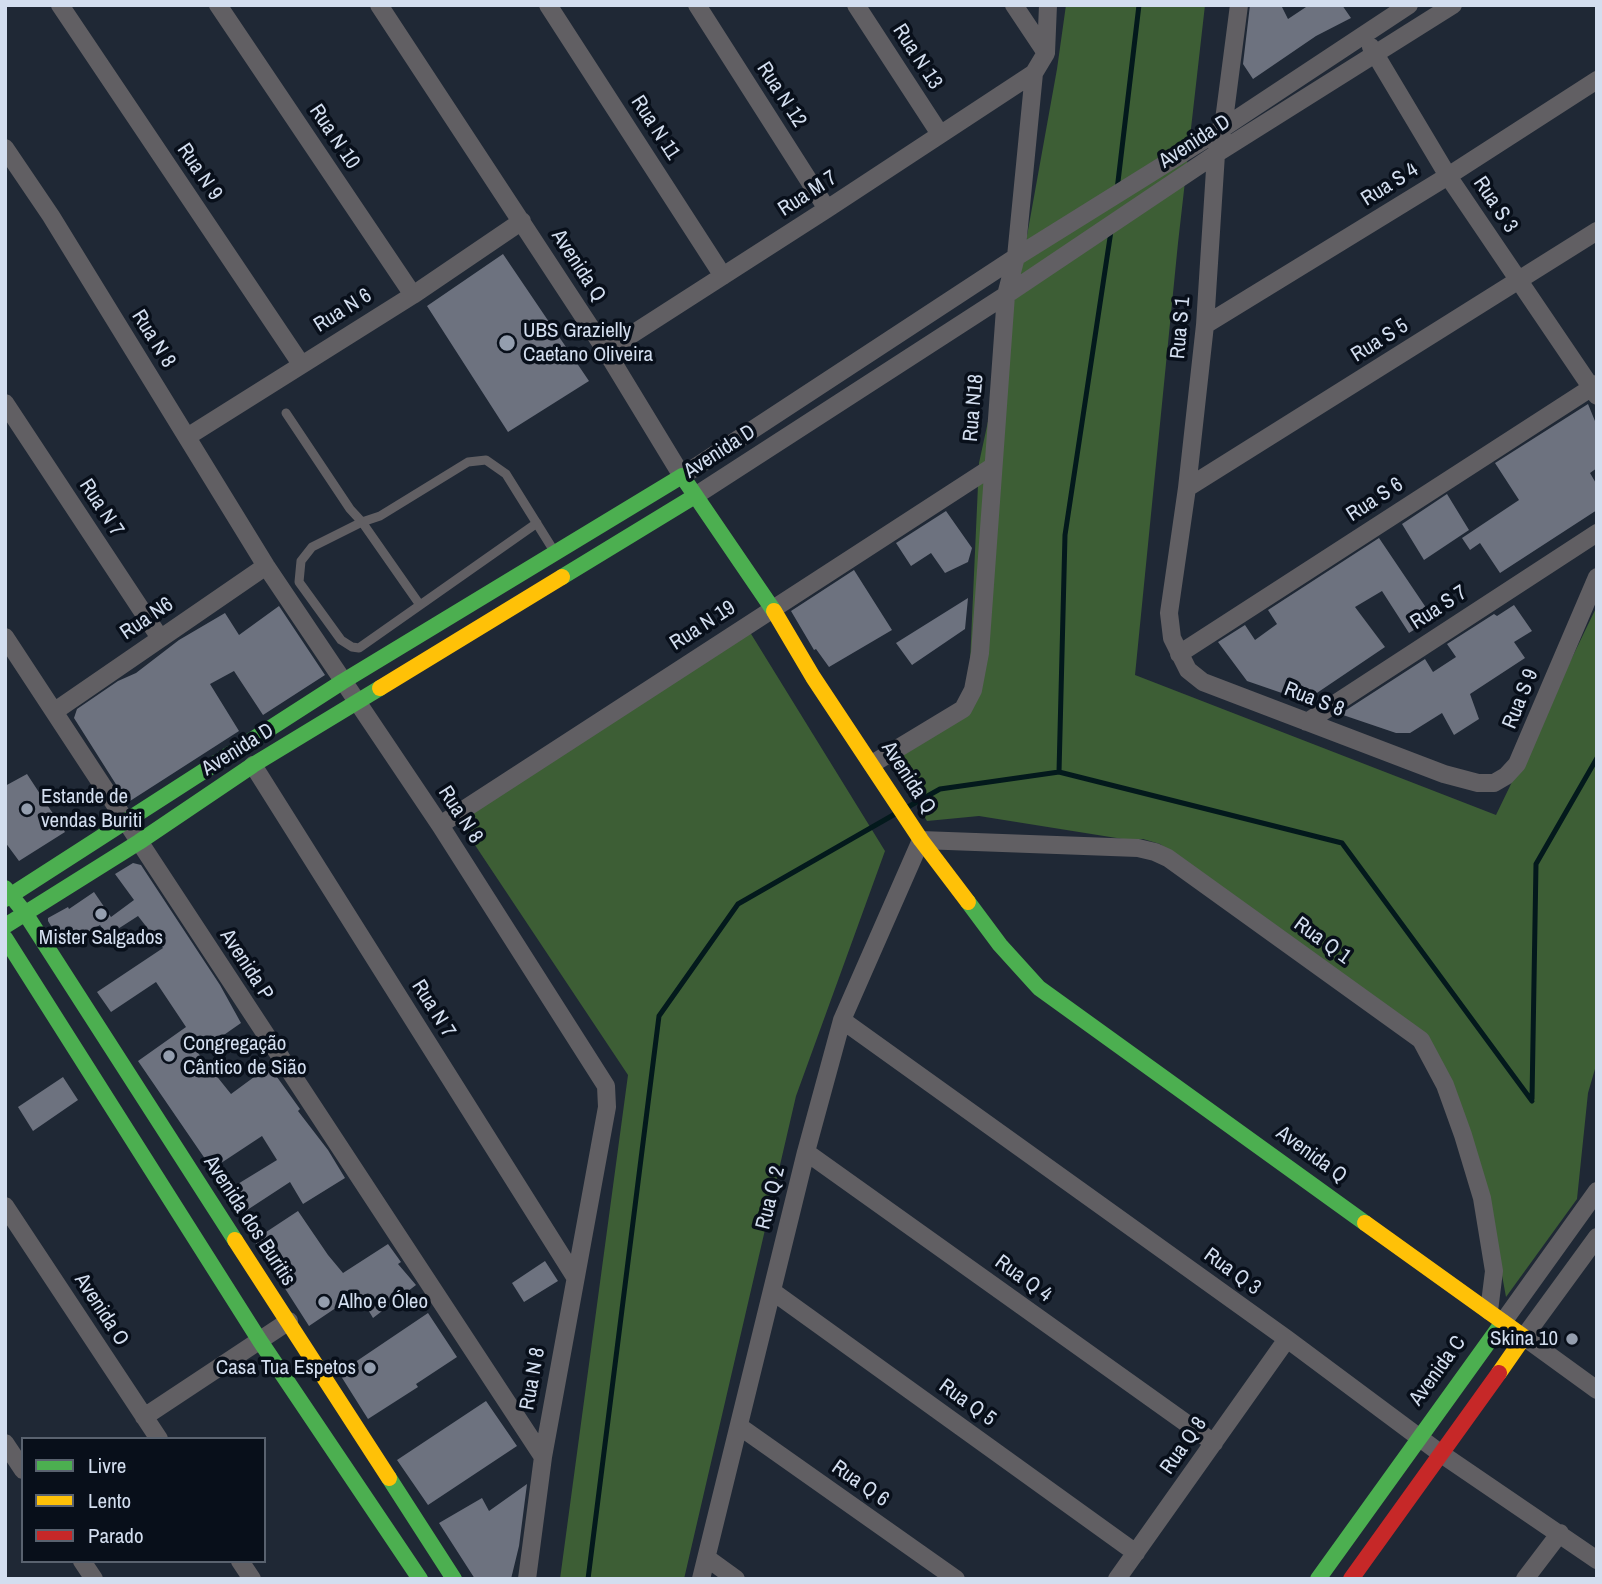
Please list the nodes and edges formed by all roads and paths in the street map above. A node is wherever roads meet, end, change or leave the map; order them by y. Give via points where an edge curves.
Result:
1 (60, 5) edge
2 (218, 5) edge
3 (379, 5) edge
4 (548, 5) edge
5 (697, 5) edge
6 (856, 5) edge
7 (1014, 5) edge
8 (1048, 5) edge
9 (1239, 5) edge
10 (1409, 5) edge
11 (1453, 5) edge
12 (1364, 35) junction
13 (1045, 53) junction
14 (1375, 55) junction
15 (1034, 73) junction
16 (1597, 80) edge
17 (1223, 128) junction
18 (940, 134) junction
19 (5, 148) edge
20 (1216, 154) junction
21 (1448, 176) junction
22 (827, 209) junction
23 (522, 221) junction
24 (1597, 230) edge
25 (1016, 257) junction
26 (723, 276) junction
27 (1519, 281) junction
28 (412, 295) junction
29 (1006, 295) junction
30 (1205, 325) junction
31 (606, 351) junction
32 (300, 364) junction
33 (1595, 390) edge
34 (5, 403) edge
35 (286, 413) dead end
36 (187, 437) junction
37 (992, 467) junction
38 (682, 476) junction
39 (1187, 488) junction
40 (695, 496) junction
41 (362, 522) junction
42 (537, 523) junction
43 (1597, 533) edge
44 (555, 553) junction
45 (267, 566) junction
46 (1597, 577) edge
47 (420, 605) junction
48 (772, 608) junction
49 (5, 637) edge
50 (160, 638) junction
51 (1179, 654) junction
52 (342, 682) junction
53 (358, 703) junction
54 (55, 711) junction
55 (1307, 722) junction
56 (872, 764) junction
57 (253, 765) junction
58 (1444, 774) joint
59 (125, 822) junction
60 (440, 825) junction
61 (921, 840) junction
62 (139, 842) junction
63 (7, 894) edge
64 (25, 913) junction
65 (5, 926) edge
66 (5, 938) edge
67 (842, 1020) junction
68 (806, 1152) junction
69 (1597, 1191) edge
70 (5, 1206) edge
71 (1590, 1213) edge
72 (1597, 1237) edge
73 (575, 1277) junction
74 (772, 1291) junction
75 (1496, 1316) junction
76 (289, 1321) junction
77 (1524, 1337) junction
78 (1287, 1339) junction
79 (260, 1341) junction
80 (1597, 1390) edge
81 (144, 1417) junction
82 (739, 1426) junction
83 (1418, 1436) junction
84 (158, 1437) edge
85 (5, 1443) edge
86 (1214, 1443) junction
87 (1440, 1452) junction
88 (542, 1457) junction
89 (21, 1467) edge
90 (1560, 1533) junction
91 (1136, 1553) junction
92 (706, 1558) junction
93 (1597, 1560) edge
94 (83, 1563) edge
95 (241, 1563) edge
96 (94, 1579) edge
97 (252, 1579) edge
98 (420, 1579) edge
99 (454, 1579) edge
100 (527, 1579) edge
101 (701, 1579) edge
102 (736, 1579) edge
103 (956, 1579) edge
104 (1117, 1579) edge
105 (1318, 1579) edge
106 (1350, 1579) edge
107 (1525, 1579) edge

1 - 32 street, Rua N 9
2 - 28 street, Rua N 10
3 - 23 street, Avenida Q
4 - 26 street, Rua N 11
5 - 22 street, Rua N 12
6 - 18 street, Rua N 13
7 - 13 street
8 - 13 street, Rua N18
9 - 17 street, Rua S 1
10 - 12 street, Avenida D
11 - 14 street, Avenida D
12 - 14 street, Rua S 3
12 - 17 street, Avenida D
13 - 15 street, Rua N18
14 - 20 street, Avenida D
14 - 21 street, Rua S 3
15 - 18 street, Rua M 7
15 - 25 street, Rua N18
16 - 21 street, Rua S 4
17 - 20 street, Rua S 1
17 - 25 street, Avenida D
18 - 22 street, Rua M 7
19 - 36 street, Rua N 8
20 - 29 street, Avenida D
20 - 30 street, Rua S 1
21 - 27 street, Rua S 3
21 - 30 street, Rua S 4
22 - 26 street, Rua M 7
23 - 28 street, Rua N 6
23 - 31 street, Avenida Q
24 - 27 street, Rua S 5
25 - 29 street, Rua N18
25 - 38 street, Avenida D
26 - 31 street, Rua M 7
27 - 33 street, Rua S 3
27 - 39 street, Rua S 5
28 - 32 street, Rua N 6
29 - 37 street, Rua N18
29 - 40 street, Avenida D
30 - 39 street, Rua S 1
31 - 38 street, Avenida Q
32 - 36 street, Rua N 6
33 - 51 street, Rua S 6
34 - 50 street, Rua N 7
35 - 41 lane
36 - 45 street, Rua N 8
37 - 48 street, Rua N 19
37 - 56 street, Rua N18 via 980,653 971,697 963,709
38 - 40 street, Avenida Q
38 - 44 street, Avenida D
39 - 51 street, Rua S 1 via 1169,613
40 - 48 street, Avenida Q
40 - 53 street, Avenida D
41 - 42 lane via 380,516 468,463 486,460 506,474
41 - 47 lane
41 - 47 lane via 312,547 301,561 299,582 341,640 352,647 359,648
42 - 44 lane
42 - 47 lane
43 - 55 street, Rua S 7
44 - 52 street, Avenida D
45 - 50 street, Rua N6
45 - 52 street, Rua N 8
46 - 58 street, Rua S 9 via 1517,764 1494,783
48 - 56 street, Avenida Q
48 - 60 street, Rua N 19
49 - 54 street, Avenida P
50 - 54 street, Rua N6
51 - 55 street, Rua S 8 via 1188,670 1203,682
52 - 53 street, Rua N 8
52 - 59 street, Avenida D
53 - 57 street, Avenida D
53 - 60 street, Rua N 8
54 - 59 street, Avenida P
55 - 58 street, Rua S 8
56 - 61 street, Avenida Q
57 - 62 street, Avenida D
57 - 73 street, Rua N 7
59 - 62 street, Avenida P
59 - 63 street, Avenida D
60 - 73 street, Rua N 8 via 606,1086 607,1107
61 - 67 street, Rua Q 2
61 - 75 street, Avenida Q via 1000,946 1039,988
61 - 75 street, Rua Q 1 via 1155,852 1421,1040 1445,1085 1482,1198
62 - 64 street, Avenida D
62 - 88 street, Avenida P
63 - 64 street, Avenida dos Buritis
64 - 65 street, Avenida D
64 - 76 street, Avenida dos Buritis
66 - 79 street
67 - 68 street, Rua Q 2
67 - 78 street, Rua Q 3
68 - 74 street, Rua Q 2
68 - 86 street, Rua Q 4
69 - 71 street, Avenida C
70 - 81 street, Avenida O
71 - 75 street, Avenida C
72 - 77 street
73 - 88 street, Rua N 8
74 - 82 street, Rua Q 2
74 - 91 street, Rua Q 5
75 - 77 street, Avenida Q
75 - 83 street, Avenida C
76 - 79 street
76 - 99 street, Avenida dos Buritis
77 - 80 street, Avenida Q
77 - 87 street
78 - 83 street, Rua Q 3
78 - 86 street, Rua Q 8
79 - 81 street
79 - 98 street
81 - 84 street, Avenida O
82 - 92 street, Rua Q 2
82 - 103 street, Rua Q 6
83 - 87 street, Rua Q 3
83 - 105 street, Avenida C
85 - 89 street
86 - 91 street, Rua Q 8
87 - 90 street, Rua Q 3
87 - 106 street
88 - 100 street, Rua N 8
90 - 93 street, Rua Q 3
90 - 107 street
91 - 104 street, Rua Q 8
92 - 101 street, Rua Q 2
92 - 102 street
94 - 96 street
95 - 97 street

